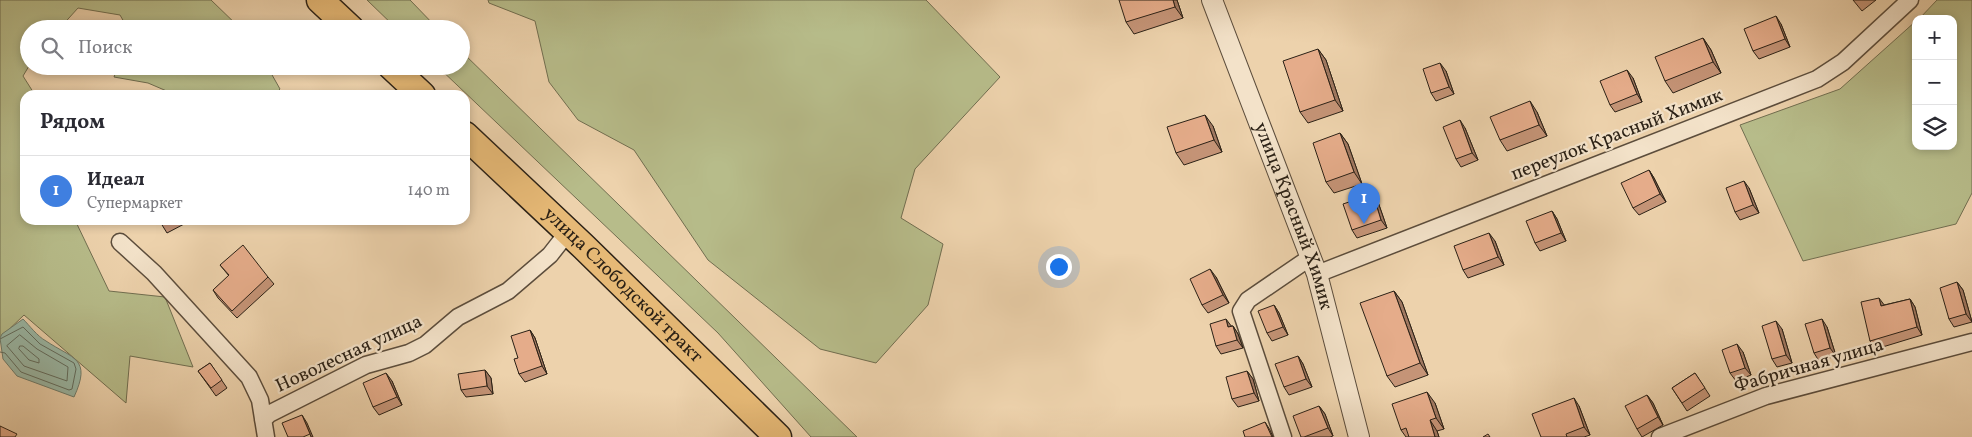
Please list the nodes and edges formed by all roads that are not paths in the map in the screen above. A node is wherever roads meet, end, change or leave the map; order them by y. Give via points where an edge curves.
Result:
1 (320, 0) edge
2 (1212, 0) edge
3 (1910, 0) edge
4 (341, 20) edge
5 (401, 75) edge
6 (417, 90) edge
7 (470, 140) edge
8 (568, 232) junction
9 (120, 242) dead end
10 (1314, 266) junction
11 (1972, 342) edge
12 (263, 420) junction
13 (266, 437) edge
14 (778, 437) edge
15 (1283, 437) edge
16 (1359, 437) edge
17 (1660, 437) edge

1 - 4 main road
2 - 10 street, улица Красный Химик
3 - 10 street, переулок Красный Химик via 1843,62 1817,79
5 - 6 main road
7 - 8 main road, улица Слободской тракт
8 - 12 street, Новолесная улица via 550,254 508,291 458,317 425,345 366,365
8 - 14 main road, улица Слободской тракт
9 - 12 street via 154,273 249,377 257,393
10 - 15 street, переулок Красный Химик via 1248,300 1242,308
10 - 16 street, улица Красный Химик
11 - 17 street, Фабричная улица via 1766,396
12 - 13 street

